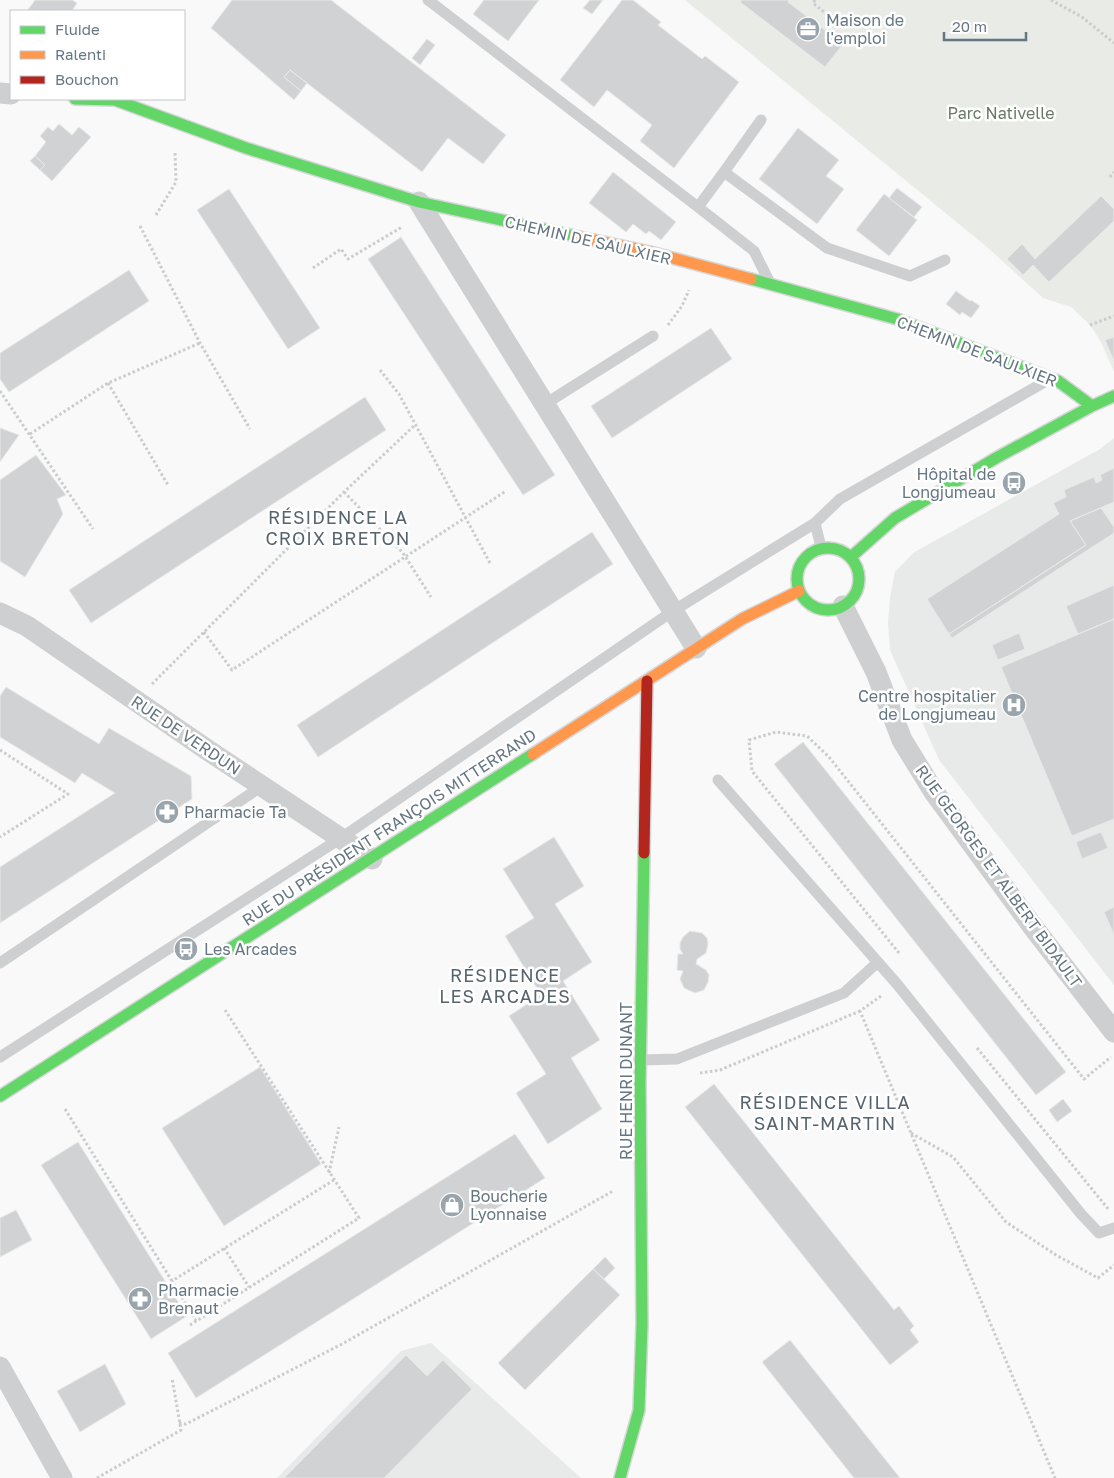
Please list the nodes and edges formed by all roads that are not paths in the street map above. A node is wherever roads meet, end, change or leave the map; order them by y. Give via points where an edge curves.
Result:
1 (428, 0) edge
2 (115, 100) edge
3 (761, 120) dead end
4 (724, 172) junction
5 (423, 207) junction
6 (698, 207) junction
7 (945, 260) dead end
8 (771, 285) junction
9 (653, 336) road end
10 (1052, 378) junction
11 (1114, 396) edge
12 (545, 404) junction
13 (1092, 406) junction
14 (816, 523) junction
15 (821, 548) junction
16 (851, 557) junction
17 (799, 591) junction
18 (843, 606) junction
19 (673, 611) junction
20 (0, 613) edge
21 (696, 648) junction
22 (647, 681) junction
23 (718, 780) dead end
24 (262, 786) junction
25 (341, 838) junction
26 (372, 859) junction
27 (878, 962) junction
28 (0, 963) edge
29 (1114, 1032) edge
30 (0, 1057) edge
31 (641, 1060) junction
32 (0, 1096) edge
33 (1114, 1228) edge
34 (0, 1367) edge
35 (62, 1478) edge
36 (620, 1478) edge

1 - 6 lane
2 - 5 street, CHEMIN DE SAULXIER
3 - 4 lane
4 - 6 lane
4 - 7 lane via 827,248 910,276
5 - 8 street, CHEMIN DE SAULXIER via 650,252
5 - 12 street
6 - 8 lane via 754,251
8 - 10 street, CHEMIN DE SAULXIER via 897,319
9 - 12 lane
10 - 13 street, CHEMIN DE SAULXIER
10 - 14 lane via 840,499
11 - 13 street
12 - 19 street
13 - 16 street via 895,518
14 - 15 lane
14 - 19 lane
15 - 16 street via 842,550
15 - 17 street via 805,556 800,564 796,573
16 - 18 street via 856,565 859,584 856,593
17 - 18 street via 804,600 823,610
17 - 21 street, RUE DU PRÉSIDENT FRANÇOIS MITTERRAND via 742,618
18 - 29 street, RUE GEORGES ET ALBERT BIDAULT via 876,672 902,740 934,792
19 - 21 street
19 - 25 lane
20 - 24 street, RUE DE VERDUN via 27,626
21 - 22 street, RUE DU PRÉSIDENT FRANÇOIS MITTERRAND
22 - 26 street, RUE DU PRÉSIDENT FRANÇOIS MITTERRAND
22 - 31 street, RUE HENRI DUNANT
23 - 27 lane
24 - 25 street, RUE DE VERDUN
24 - 28 lane
25 - 26 street, RUE DE VERDUN
25 - 30 lane
26 - 32 street, RUE DU PRÉSIDENT FRANÇOIS MITTERRAND
27 - 31 lane via 844,993 678,1059
27 - 33 lane via 1081,1214 1099,1233
31 - 36 street, RUE HENRI DUNANT via 642,1324 639,1410
34 - 35 street

